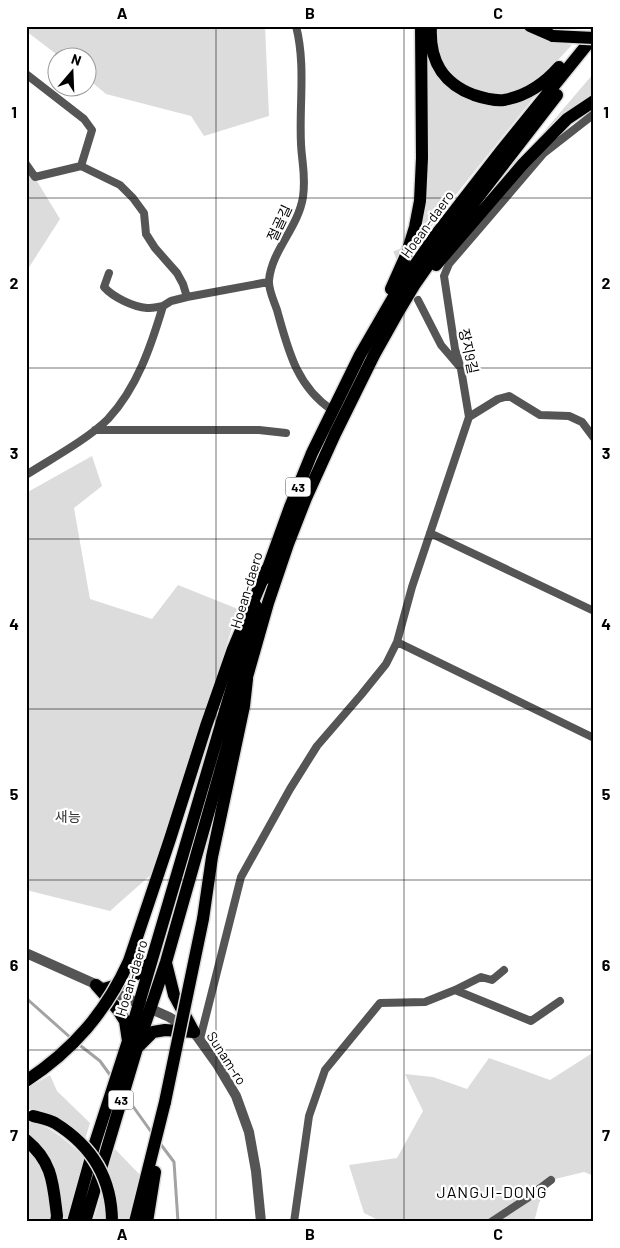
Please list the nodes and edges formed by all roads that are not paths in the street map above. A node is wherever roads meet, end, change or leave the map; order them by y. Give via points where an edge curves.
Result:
1 (296, 26) edge
2 (421, 26) edge
3 (431, 26) edge
4 (530, 26) edge
5 (594, 37) edge
6 (588, 50) edge
7 (26, 74) edge
8 (594, 101) edge
9 (594, 114) edge
10 (26, 164) edge
11 (81, 166) junction
12 (109, 273) dead end
13 (268, 282) junction
14 (188, 297) junction
15 (418, 300) dead end
16 (402, 305) junction
17 (162, 306) junction
18 (360, 355) junction
19 (461, 369) junction
20 (332, 410) junction
21 (469, 417) junction
22 (95, 430) junction
23 (286, 433) dead end
24 (594, 438) edge
25 (26, 475) edge
26 (430, 533) junction
27 (267, 569) junction
28 (594, 611) edge
29 (397, 642) junction
30 (247, 679) junction
31 (594, 738) edge
32 (26, 953) edge
33 (151, 962) junction
34 (166, 962) junction
35 (504, 970) dead end
36 (102, 987) junction
37 (455, 990) junction
38 (560, 1001) dead end
39 (144, 1006) junction
40 (197, 1035) junction
41 (132, 1044) junction
42 (26, 1081) edge
43 (166, 1102) junction
44 (29, 1115) edge
45 (26, 1140) edge
46 (551, 1180) dead end
47 (56, 1222) edge
48 (73, 1222) edge
49 (85, 1222) edge
50 (112, 1222) edge
51 (135, 1222) edge
52 (147, 1222) edge
53 (261, 1222) edge
54 (294, 1222) edge
55 (491, 1222) edge

1 - 13 street, 절골길 via 302,62 301,145 305,177 296,222 273,262
2 - 18 main road via 422,158 416,227 400,272
3 - 6 main road via 430,42 445,77 461,90 484,98 503,100 526,93 549,79 568,57
4 - 5 main road, bridge via 553,36
5 - 6 main road, Hoean-daero / 43
6 - 16 main road, Hoean-daero / 43 via 427,265
6 - 18 main road, Hoean-daero / 43 via 436,236
7 - 11 street via 84,119 92,130
8 - 16 main road via 567,119 523,164
9 - 19 street, 장지9길 via 544,153 446,269 444,276
10 - 11 street via 35,177
11 - 14 street via 120,185 133,198 144,213 146,234 177,273
12 - 17 street via 104,287 108,291 136,306
13 - 14 street
13 - 20 street via 294,365 310,392
14 - 17 street
15 - 19 street via 441,345
16 - 30 main road, Hoean-daero / 43 via 374,355 306,498 268,603
17 - 22 street via 137,377 119,406
18 - 20 main road, Hoean-daero / 43
19 - 21 street, 장지9길
20 - 27 main road, Hoean-daero / 43
21 - 24 street via 509,396 540,415 569,416 582,422
21 - 26 street, 장지9길
22 - 23 street via 259,430
22 - 25 street
26 - 28 street
26 - 29 street, 장지9길
27 - 33 main road, Hoean-daero / 43
27 - 42 main road, bridge via 206,726 129,961 100,1014 67,1050
29 - 31 street
29 - 40 street, 장지9길 via 386,664 317,746 241,876
30 - 34 main road, Hoean-daero / 43
30 - 43 main road, bridge
32 - 36 street, Sunam-ro
33 - 36 main road via 128,982
33 - 39 main road, Hoean-daero / 43
34 - 39 main road, Hoean-daero / 43
34 - 40 main road via 174,995
35 - 37 street via 492,980 481,977
36 - 39 street, Sunam-ro
36 - 41 main road via 125,1021
37 - 38 street via 531,1022
37 - 54 street via 425,1002 380,1002 325,1070 309,1116
39 - 40 street, Sunam-ro
39 - 41 main road, Hoean-daero / 43
40 - 41 main road via 164,1030 153,1032
40 - 53 street, Sunam-ro via 236,1096 249,1132
41 - 48 main road, Hoean-daero / 43 via 95,1143
41 - 49 main road, 43
43 - 51 main road
43 - 52 main road
44 - 50 main road, bridge via 53,1122 88,1150 108,1188
45 - 47 main road via 49,1167
46 - 55 street

